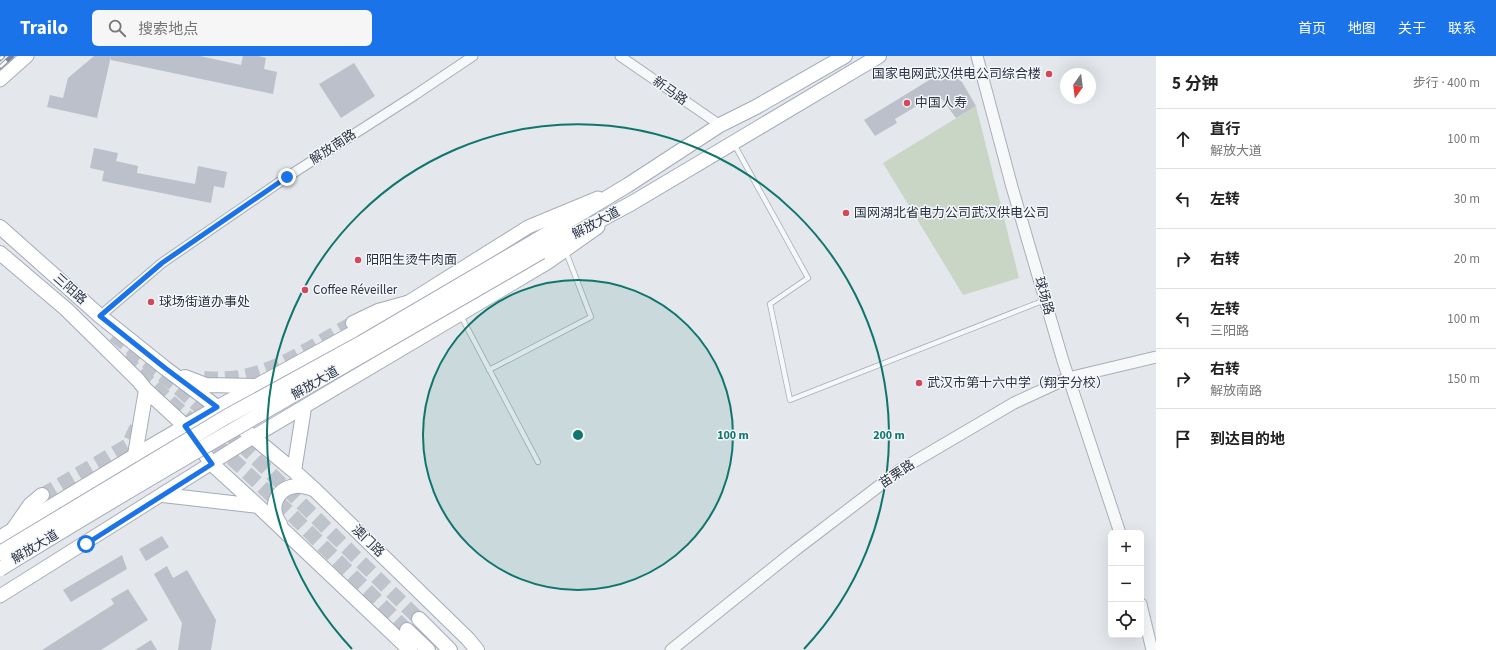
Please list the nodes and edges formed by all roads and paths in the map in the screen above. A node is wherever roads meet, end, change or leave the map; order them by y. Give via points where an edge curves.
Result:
1 (27, 56) edge
2 (473, 56) edge
3 (620, 56) edge
4 (845, 56) edge
5 (879, 56) edge
6 (977, 56) edge
7 (0, 80) edge
8 (720, 126) junction
9 (733, 143) junction
10 (628, 186) junction
11 (632, 203) junction
12 (0, 228) edge
13 (538, 247) junction
14 (565, 250) junction
15 (0, 253) edge
16 (1045, 300) junction
17 (407, 303) junction
18 (460, 315) junction
19 (100, 316) junction
20 (353, 323) tunnel mouth
21 (1156, 357) edge
22 (165, 368) junction
23 (489, 370) junction
24 (1068, 378) junction
25 (255, 386) junction
26 (146, 390) junction
27 (217, 407) junction
28 (304, 408) junction
29 (185, 426) junction
30 (253, 437) junction
31 (135, 455) junction
32 (538, 462) dead end
33 (212, 464) junction
34 (294, 471) junction
35 (315, 490) junction
36 (163, 494) junction
37 (42, 495) tunnel mouth
38 (258, 506) junction
39 (14, 528) junction
40 (1119, 530) edge
41 (285, 531) junction
42 (0, 537) edge
43 (0, 553) edge
44 (0, 569) edge
45 (0, 596) edge
46 (1144, 617) edge
47 (419, 620) tunnel mouth
48 (407, 630) tunnel mouth
49 (410, 650) edge
50 (428, 650) edge
51 (450, 650) edge
52 (478, 650) edge
53 (671, 650) edge
54 (1152, 650) edge

1 - 7 main road
2 - 19 street, 解放南路 via 287,177 162,263
3 - 8 street, 新马路
4 - 8 main road, 解放大道
5 - 9 main road, 解放大道
6 - 16 street, 球场路
8 - 10 main road, 解放大道
9 - 11 main road, 解放大道
9 - 16 lane via 808,278 770,304 790,400
10 - 13 main road, 解放大道
10 - 17 main road, 解放大道 via 528,227
11 - 13 main road, 解放大道
11 - 14 main road, 解放大道
12 - 19 main road, 三阳路
13 - 43 main road, 解放大道, bridge via 226,417
13 - 44 main road, 解放大道, bridge via 369,353 207,444
14 - 18 main road, 解放大道
14 - 23 lane via 591,317
15 - 26 main road, 三阳路 via 66,309
16 - 24 street, 球场路
17 - 20 main road via 378,311
17 - 25 main road, 解放大道
18 - 23 lane
18 - 28 main road, 解放大道
19 - 22 main road, 三阳路
21 - 24 street, 苗栗路
22 - 25 main road via 206,385
22 - 27 main road, 三阳路
23 - 32 lane
24 - 40 street, 球场路
24 - 53 street, 苗栗路 via 1014,403 900,470
25 - 27 main road, 解放大道
26 - 29 main road, 三阳路
26 - 31 main road
27 - 29 main road, 解放大道
27 - 30 main road, 三阳路
28 - 30 main road, 解放大道
28 - 34 main road
29 - 31 main road, 解放大道
29 - 33 main road, 三阳路
30 - 33 main road, 解放大道
30 - 34 main road, 澳门路
31 - 39 main road, 解放大道
33 - 36 main road, 解放大道
33 - 38 main road
34 - 35 main road, 澳门路
35 - 41 main road via 296,485 288,487 275,501 274,515
35 - 52 main road, 澳门路
36 - 38 main road
36 - 45 main road, 解放大道
37 - 39 main road via 30,505
38 - 41 main road
39 - 42 main road, 解放大道
41 - 49 main road
46 - 54 street
47 - 51 main road
48 - 50 main road

